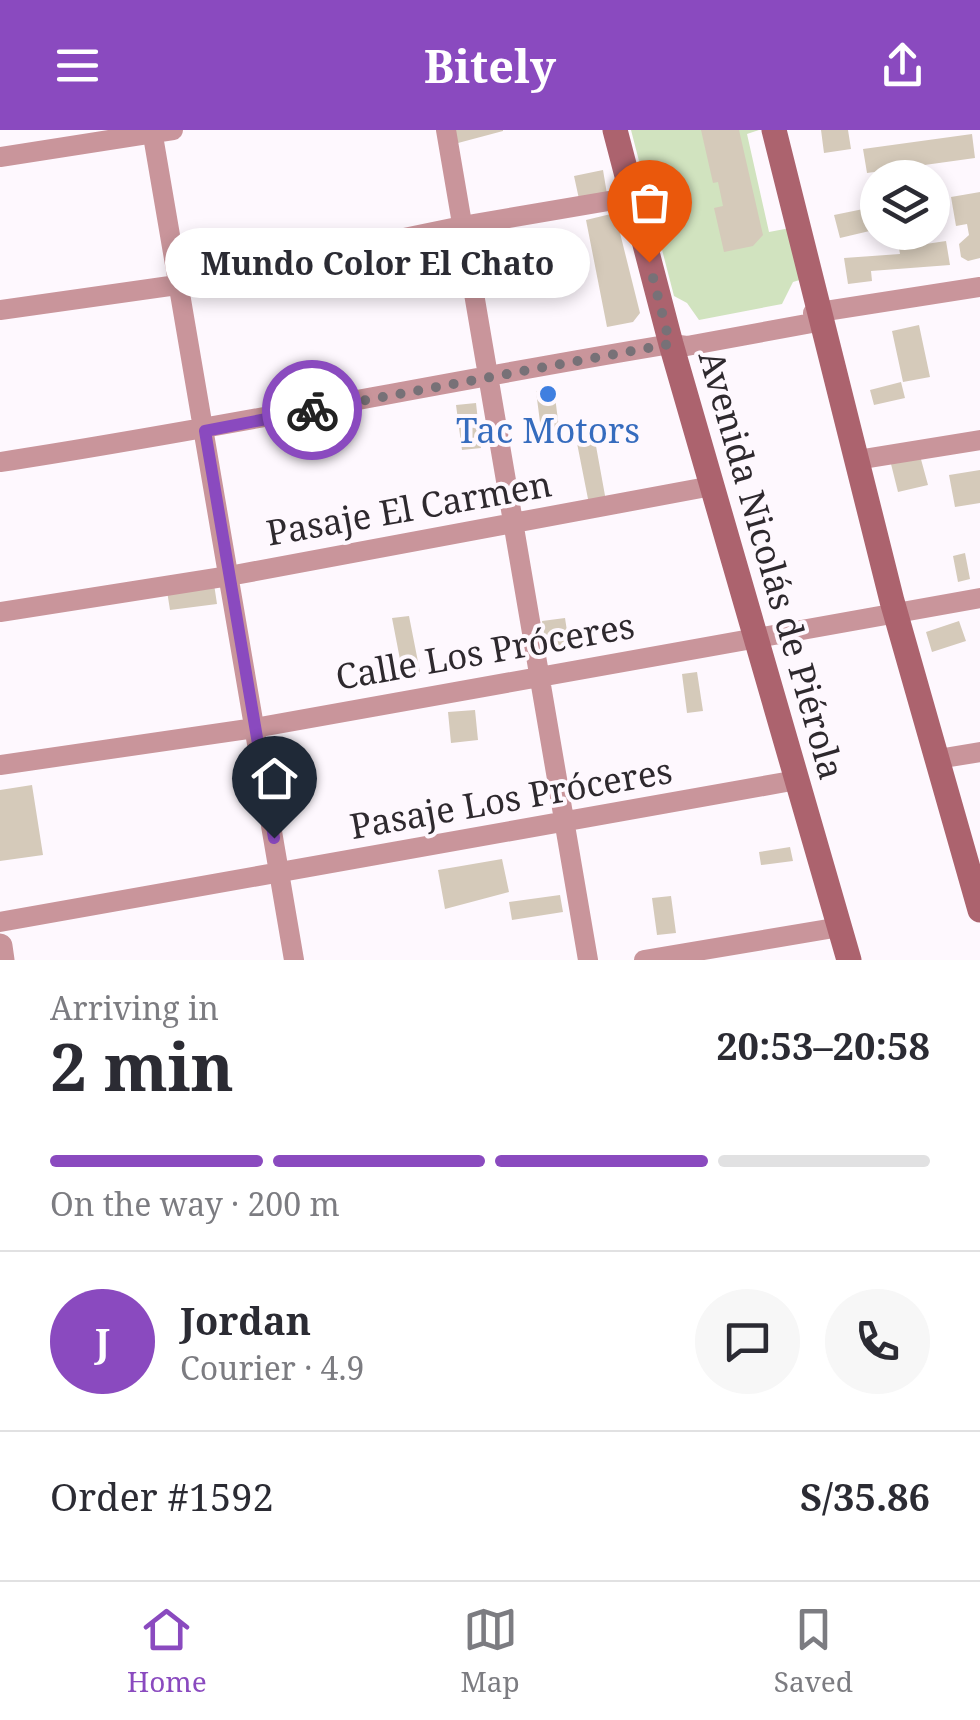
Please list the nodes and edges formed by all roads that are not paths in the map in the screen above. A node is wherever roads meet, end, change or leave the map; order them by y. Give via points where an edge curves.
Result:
1 (446, 130) edge
2 (615, 130) edge
3 (774, 130) edge
4 (159, 131) edge
5 (0, 157) edge
6 (632, 197) junction
7 (462, 226) junction
8 (177, 285) junction
9 (980, 287) edge
10 (0, 310) edge
11 (823, 314) junction
12 (670, 344) junction
13 (488, 374) junction
14 (205, 431) junction
15 (980, 440) edge
16 (857, 460) junction
17 (0, 462) edge
18 (712, 486) junction
19 (512, 523) junction
20 (229, 576) junction
21 (980, 598) edge
22 (0, 612) edge
23 (896, 614) junction
24 (755, 636) junction
25 (538, 675) junction
26 (255, 728) junction
27 (980, 752) edge
28 (938, 759) junction
29 (0, 765) edge
30 (797, 780) junction
31 (564, 822) junction
32 (280, 875) junction
33 (979, 906) edge
34 (0, 922) edge
35 (840, 927) junction
36 (0, 946) edge
37 (2, 960) edge
38 (294, 960) edge
39 (588, 960) edge
40 (644, 960) edge
41 (849, 960) edge

1 - 7 street
2 - 6 main road, Avenida Nicolás de Piérola
3 - 11 main road
4 - 5 street
4 - 8 street
6 - 7 street
6 - 12 main road, Avenida Nicolás de Piérola
7 - 8 street
7 - 13 street
8 - 10 street
8 - 14 street
9 - 11 street
11 - 12 street
11 - 16 main road
12 - 13 street
12 - 18 main road, Avenida Nicolás de Piérola
13 - 14 street
13 - 19 street
14 - 17 street
14 - 20 street
15 - 16 street
16 - 23 main road
18 - 19 street, Pasaje El Carmen
18 - 24 main road, Avenida Nicolás de Piérola
19 - 20 street, Pasaje El Carmen
19 - 25 street
20 - 22 street, Pasaje El Carmen
20 - 26 street
21 - 23 street, Calle Los Próceres
23 - 24 street, Calle Los Próceres
23 - 28 main road
24 - 25 street, Calle Los Próceres
24 - 30 main road, Avenida Nicolás de Piérola
25 - 26 street, Calle Los Próceres
25 - 31 street
26 - 29 street, Calle Los Próceres
26 - 32 street
27 - 28 street
28 - 33 main road
30 - 31 street, Pasaje Los Próceres
30 - 35 main road, Avenida Nicolás de Piérola
31 - 32 street, Pasaje Los Próceres
31 - 39 street
32 - 34 street, Pasaje Los Próceres
32 - 38 street
35 - 40 street
35 - 41 main road, Avenida Nicolás de Piérola
36 - 37 street

